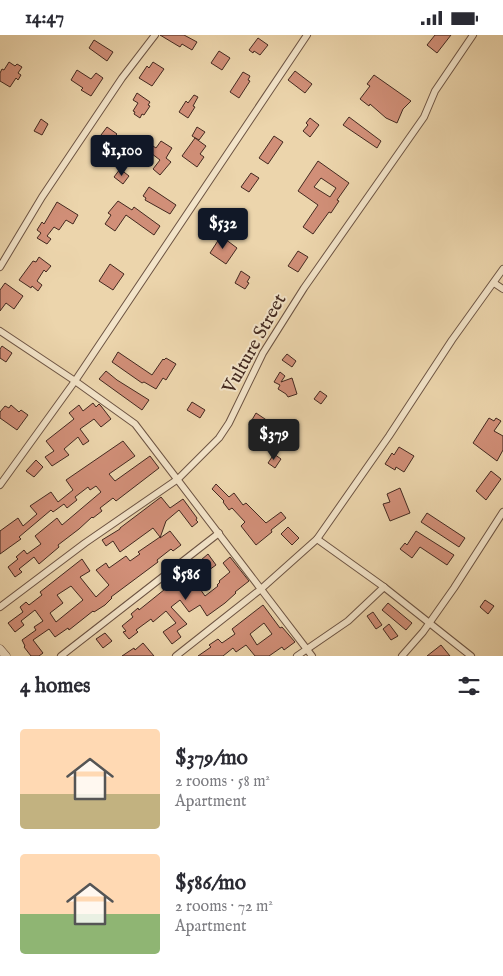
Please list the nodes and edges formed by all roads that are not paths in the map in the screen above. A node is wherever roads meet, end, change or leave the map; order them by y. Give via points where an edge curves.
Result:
1 (154, 35) edge
2 (307, 35) edge
3 (473, 35) edge
4 (0, 267) edge
5 (503, 269) edge
6 (494, 283) junction
7 (503, 289) edge
8 (0, 331) edge
9 (75, 381) junction
10 (178, 479) junction
11 (0, 485) edge
12 (503, 512) edge
13 (219, 533) junction
14 (317, 539) junction
15 (384, 587) junction
16 (261, 589) junction
17 (0, 607) edge
18 (428, 623) junction
19 (0, 649) edge
20 (306, 649) junction
21 (6, 656) edge
22 (61, 656) edge
23 (176, 656) edge
24 (297, 656) edge
25 (312, 656) edge
26 (402, 656) edge
27 (471, 656) edge

1 - 4 street via 42,197
2 - 9 street
3 - 10 street, Vulture Street via 435,91 424,117 263,353 224,431
5 - 6 street
6 - 7 street
6 - 14 street
8 - 9 street
9 - 10 street via 135,424
9 - 11 street
10 - 13 street
10 - 17 street, Vulture Street
12 - 18 street
13 - 16 street
13 - 22 street
14 - 15 street
14 - 16 street
15 - 18 street
15 - 20 street via 348,621
16 - 20 street
16 - 23 street
18 - 26 street
18 - 27 street
19 - 21 street
20 - 24 street
20 - 25 street

